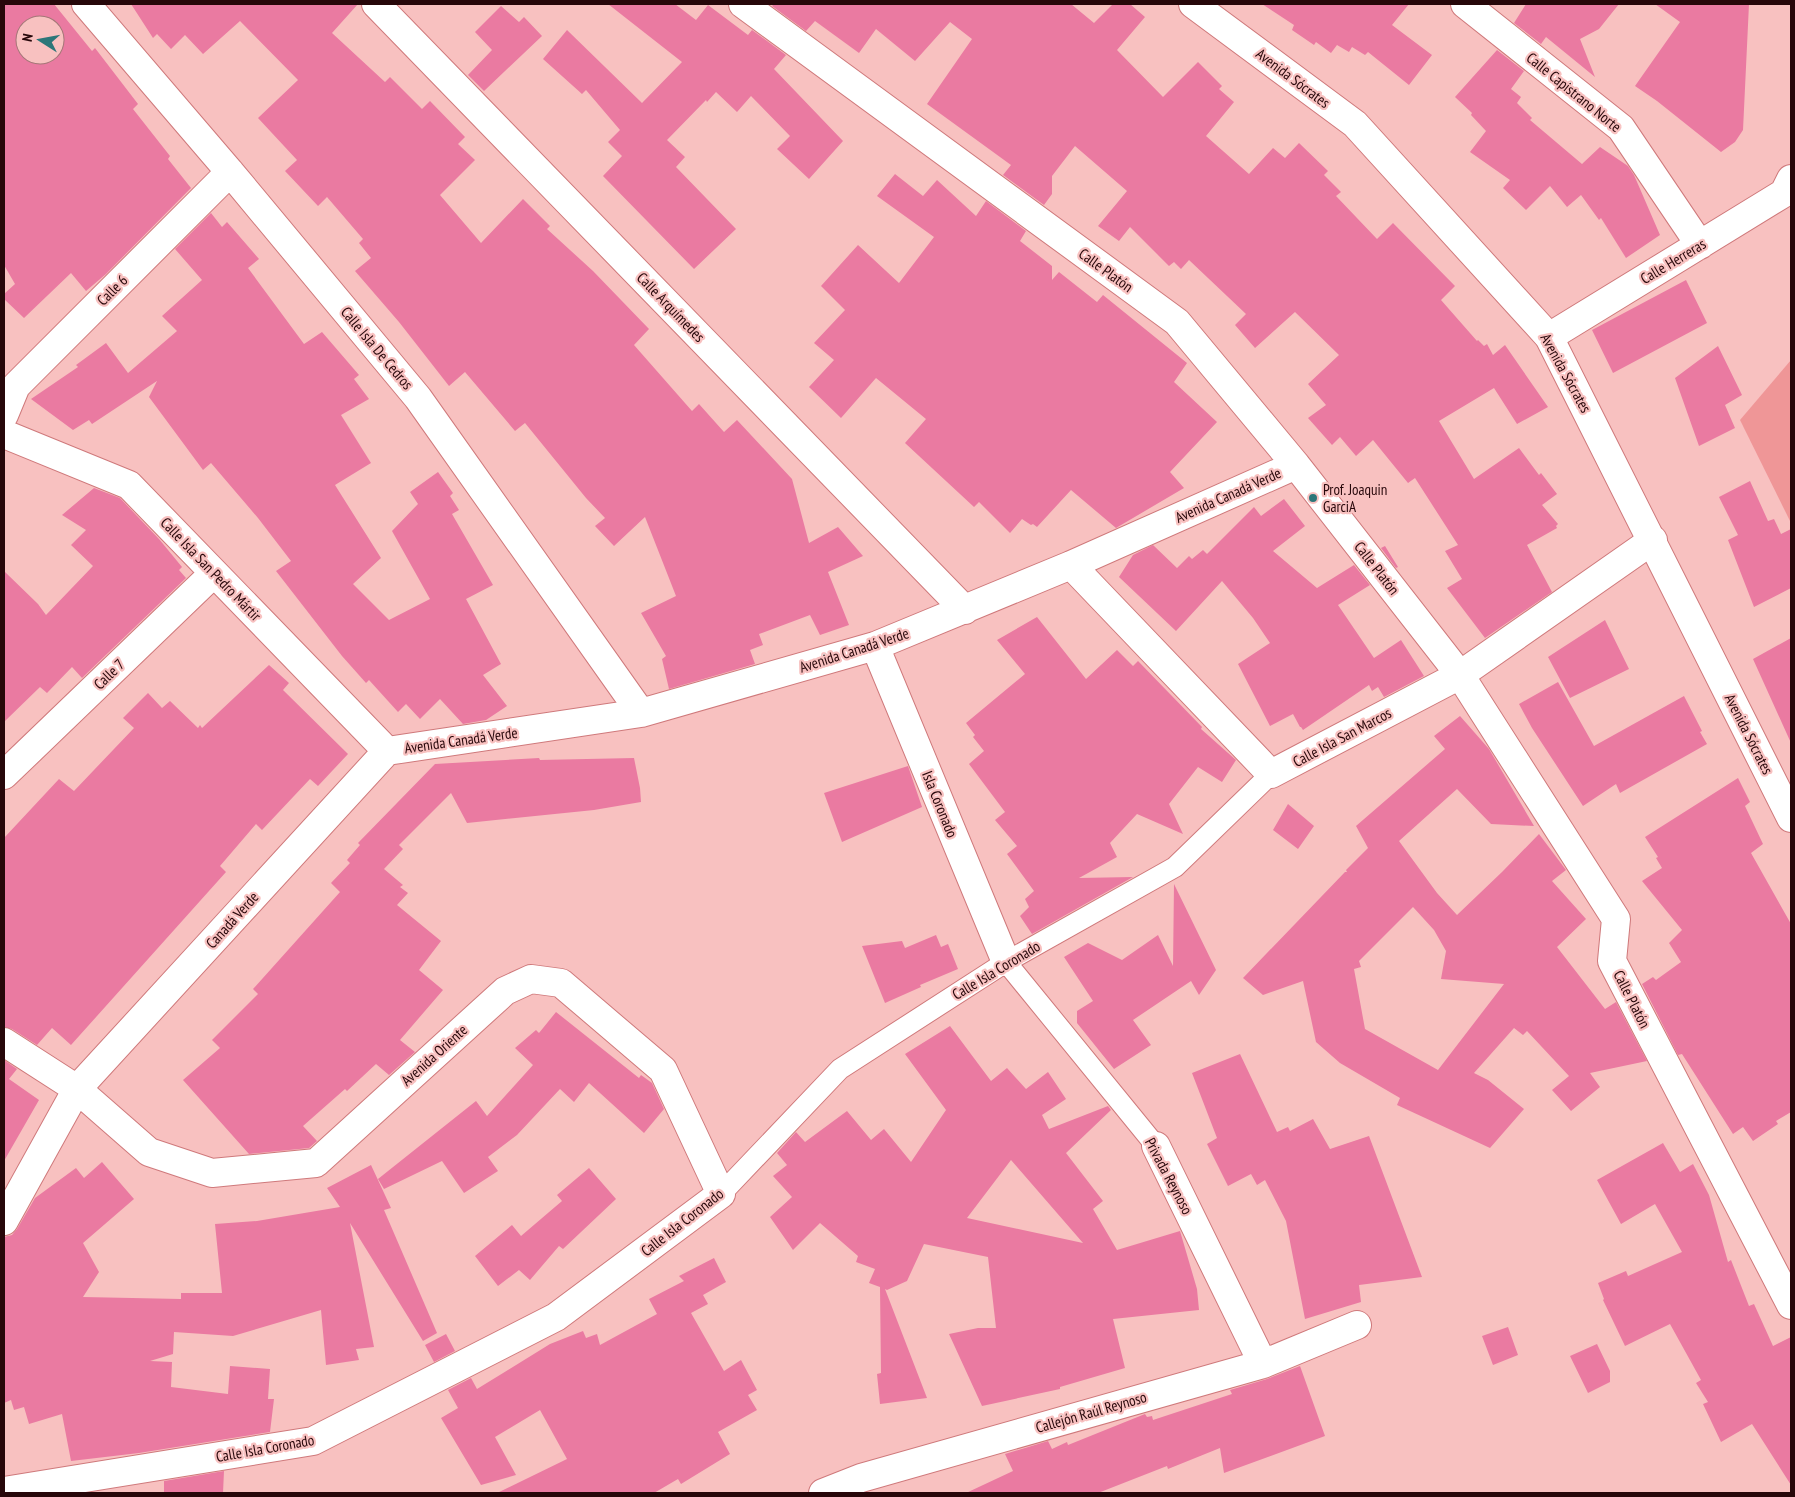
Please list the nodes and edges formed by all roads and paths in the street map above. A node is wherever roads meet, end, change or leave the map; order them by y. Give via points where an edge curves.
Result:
1 (86, 4) edge
2 (376, 4) edge
3 (743, 4) edge
4 (1193, 4) edge
5 (1465, 4) edge
6 (230, 172) junction
7 (1791, 179) edge
8 (1700, 245) junction
9 (1549, 337) junction
10 (4, 415) edge
11 (4, 434) edge
12 (1296, 465) junction
13 (1653, 540) junction
14 (1071, 565) junction
15 (214, 573) junction
16 (965, 610) junction
17 (875, 646) junction
18 (1460, 675) junction
19 (641, 713) junction
20 (387, 750) junction
21 (1271, 774) junction
22 (4, 775) edge
23 (1791, 818) edge
24 (1006, 962) junction
25 (4, 1042) edge
26 (77, 1089) junction
27 (1156, 1146) joint
28 (721, 1194) junction
29 (4, 1222) edge
30 (1791, 1305) edge
31 (1357, 1325) dead end
32 (1262, 1364) junction
33 (4, 1491) edge
34 (823, 1493) edge

1 - 6 street, Calle Isla De Cedros
2 - 16 street, Calle Arquímedes
3 - 12 street, Calle Platón via 1177,322
4 - 9 street, Avenida Sócrates via 1355,124
5 - 8 street, Calle Capistrano Norte via 1621,128
6 - 10 street, Calle 6 via 16,386
6 - 19 street, Calle Isla De Cedros via 418,398
7 - 8 street, Calle Herreras via 1784,193
8 - 9 street, Calle Herreras
9 - 13 street, Avenida Sócrates
11 - 15 street, Calle Isla San Pedro Mártir via 129,485
12 - 14 street, Avenida Canadá Verde
12 - 18 street, Calle Platón
13 - 18 street, Calle Isla San Marcos
13 - 23 street, Avenida Sócrates
14 - 16 street, Avenida Canadá Verde
14 - 21 street
15 - 20 street, Calle Isla San Pedro Mártir
15 - 22 street, Calle 7
16 - 17 street, Avenida Canadá Verde
17 - 19 street, Avenida Canadá Verde
17 - 24 street, Isla Coronado
18 - 21 street, Calle Isla San Marcos
18 - 30 street, Calle Platón via 1616,919 1612,961
19 - 20 street, Avenida Canadá Verde
20 - 26 street, Canadá Verde
21 - 24 street, Calle Isla Coronado via 1175,866
24 - 27 street, Privada Reynoso
24 - 28 street, Calle Isla Coronado via 840,1070
25 - 26 street, Avenida Oriente
26 - 28 street, Avenida Oriente via 149,1152 212,1172 316,1163 505,991 531,979 561,983 663,1070
26 - 29 street, Canadá Verde
27 - 32 street, Privada Reynoso
28 - 33 street, Calle Isla Coronado via 556,1317 314,1441
31 - 32 street, Callejón Raúl Reynoso
32 - 34 street, Callejón Raúl Reynoso via 861,1478

